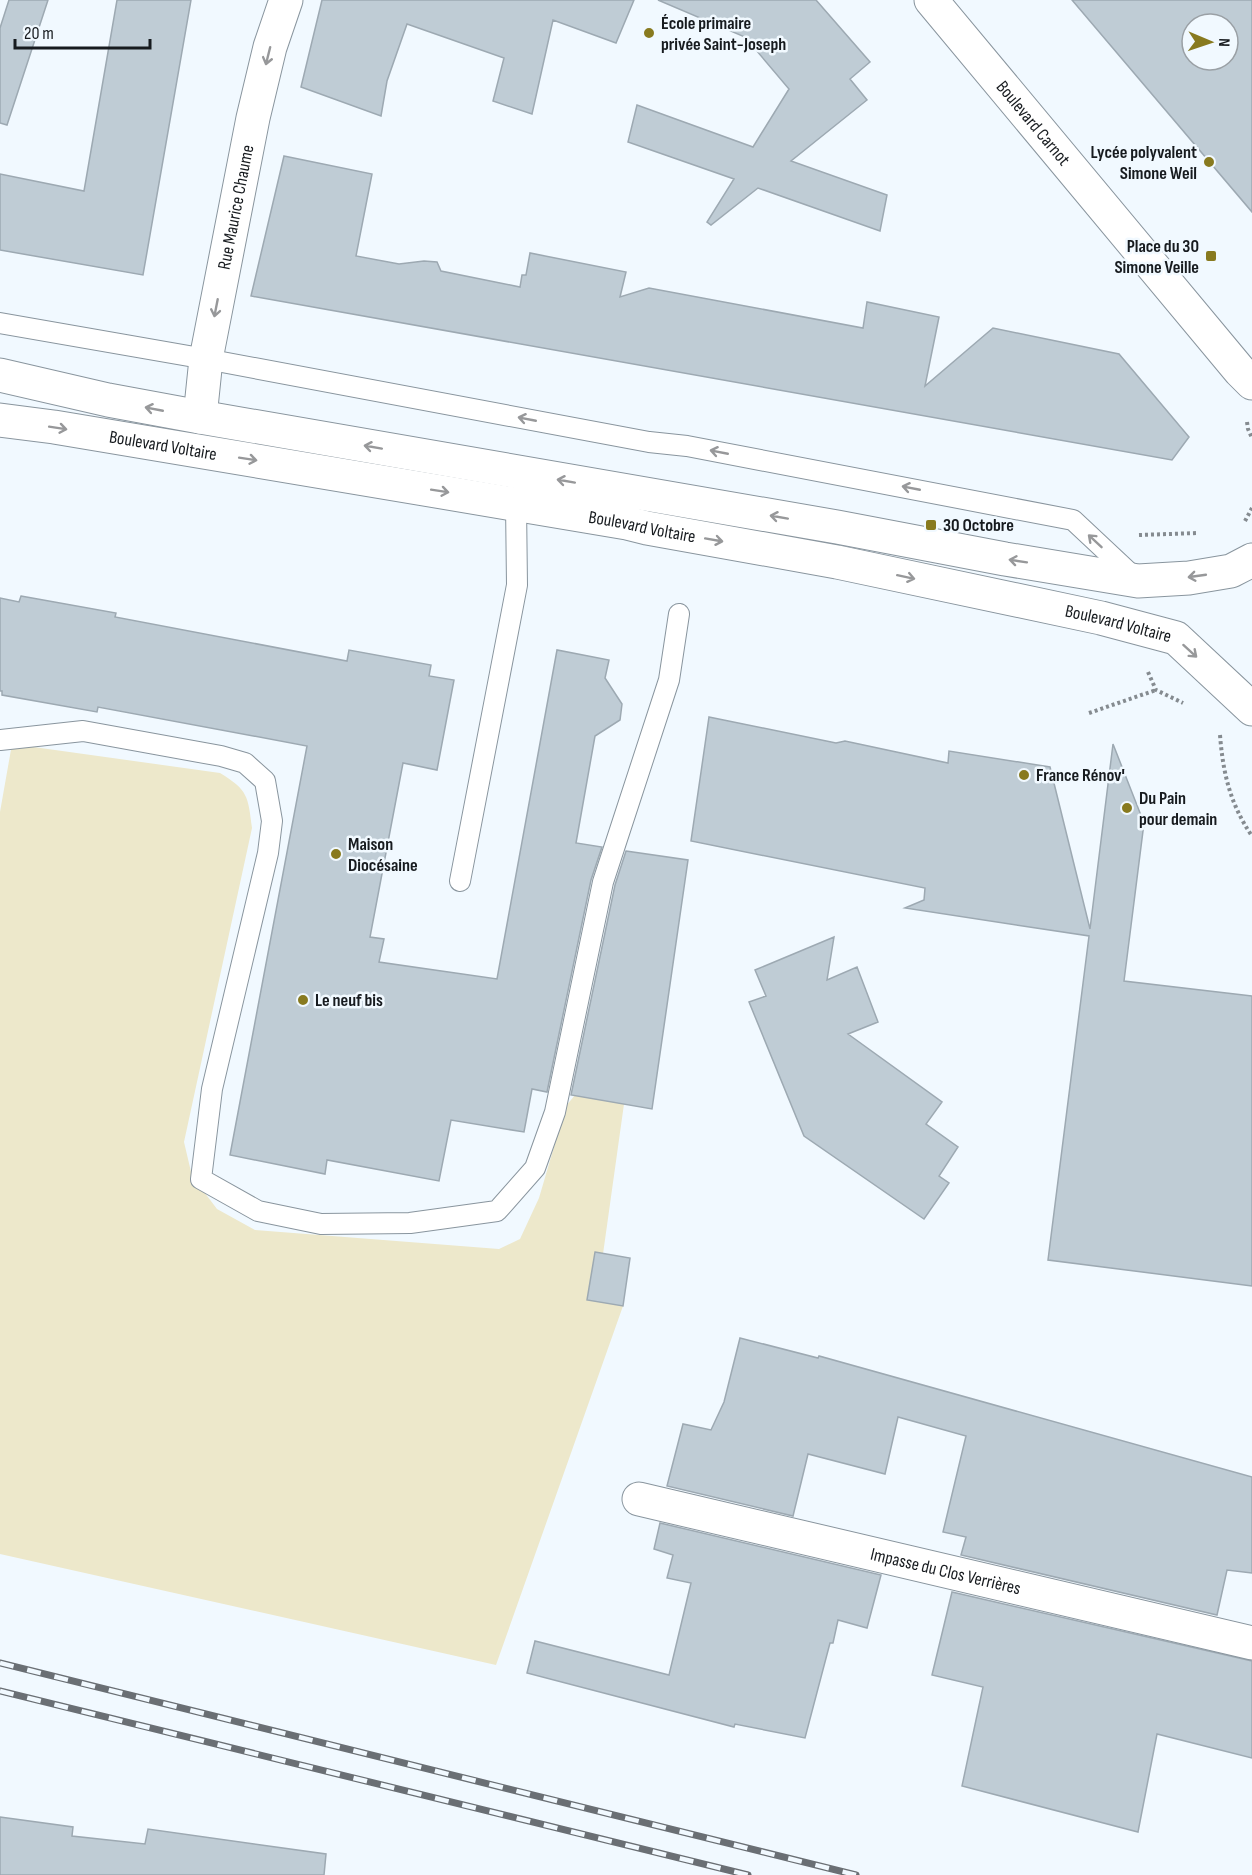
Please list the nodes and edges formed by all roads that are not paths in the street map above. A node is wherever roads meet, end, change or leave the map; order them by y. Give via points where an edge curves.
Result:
1 (286, 0) edge
2 (932, 0) edge
3 (0, 323) edge
4 (206, 359) junction
5 (0, 375) edge
6 (1252, 383) edge
7 (200, 417) junction
8 (0, 420) edge
9 (516, 504) junction
10 (1252, 560) edge
11 (1138, 581) junction
12 (678, 614) dead end
13 (1252, 709) edge
14 (0, 740) edge
15 (460, 881) dead end
16 (639, 1498) dead end
17 (1252, 1643) edge

1 -> 4 street, Rue Maurice Chaume via 253,118
2 - 6 street, Boulevard Carnot
3 - 4 lane
4 - 7 street, Rue Maurice Chaume
11 -> 4 lane via 1072,520
7 -> 5 street, Boulevard Voltaire
11 -> 7 street, Boulevard Voltaire
8 -> 9 street, Boulevard Voltaire
9 -> 13 street, Boulevard Voltaire via 837,562 1101,618 1176,638
9 - 15 lane via 517,585
10 -> 11 street, Boulevard Voltaire via 1231,571
12 - 14 lane via 669,680 603,882 555,1112 536,1168 497,1211 410,1223 321,1224 258,1211 201,1179 212,1089 268,853 272,822 265,781 237,760 83,731
16 - 17 street, Impasse du Clos Verrières

